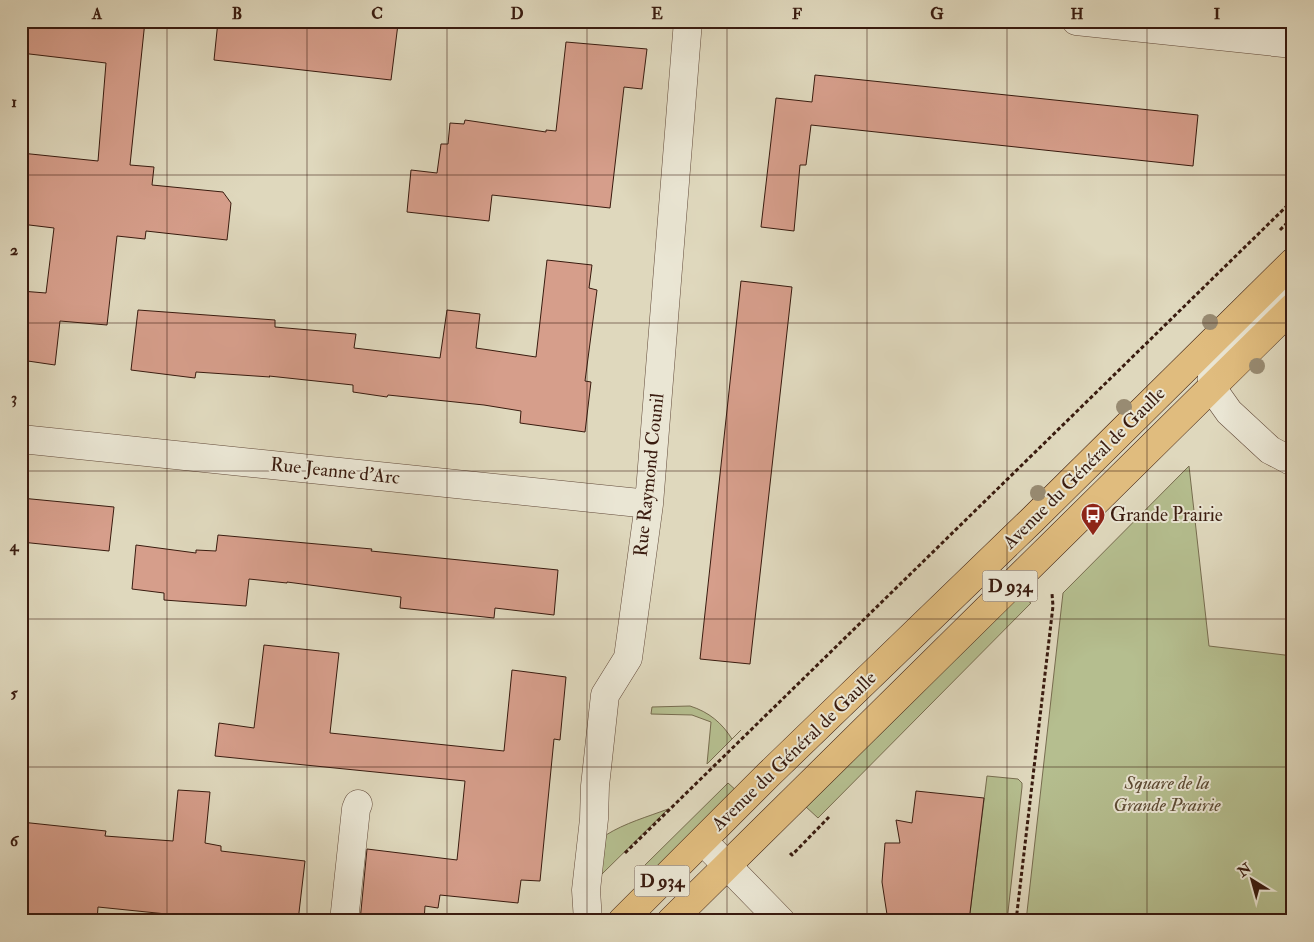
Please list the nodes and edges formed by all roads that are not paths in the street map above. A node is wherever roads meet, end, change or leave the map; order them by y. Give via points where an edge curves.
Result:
1 (688, 21) edge
2 (1076, 21) edge
3 (1293, 44) edge
4 (1293, 262) edge
5 (1293, 283) edge
6 (1293, 307) edge
7 (1212, 388) junction
8 (21, 439) edge
9 (1293, 462) edge
10 (649, 504) junction
11 (358, 804) dead end
12 (703, 841) junction
13 (727, 865) junction
14 (344, 921) edge
15 (588, 921) edge
16 (622, 921) edge
17 (671, 921) edge
18 (781, 921) edge

1 - 10 street, Rue Raymond Counil
2 - 3 street
4 - 12 main road, Avenue du Général de Gaulle / D 934
5 - 7 street via 1212,364
6 - 7 main road, Avenue du Général de Gaulle / D 934
7 - 9 street via 1229,412 1270,450
7 - 13 main road, Avenue du Général de Gaulle / D 934
8 - 10 street, Rue Jeanne d'Arc
10 - 15 street, Rue Raymond Counil via 628,658 605,696 586,890
11 - 14 street
12 - 13 street, Avenue du Général de Gaulle
12 - 16 main road, Avenue du Général de Gaulle / D 934
13 - 17 main road, Avenue du Général de Gaulle / D 934
13 - 18 street

